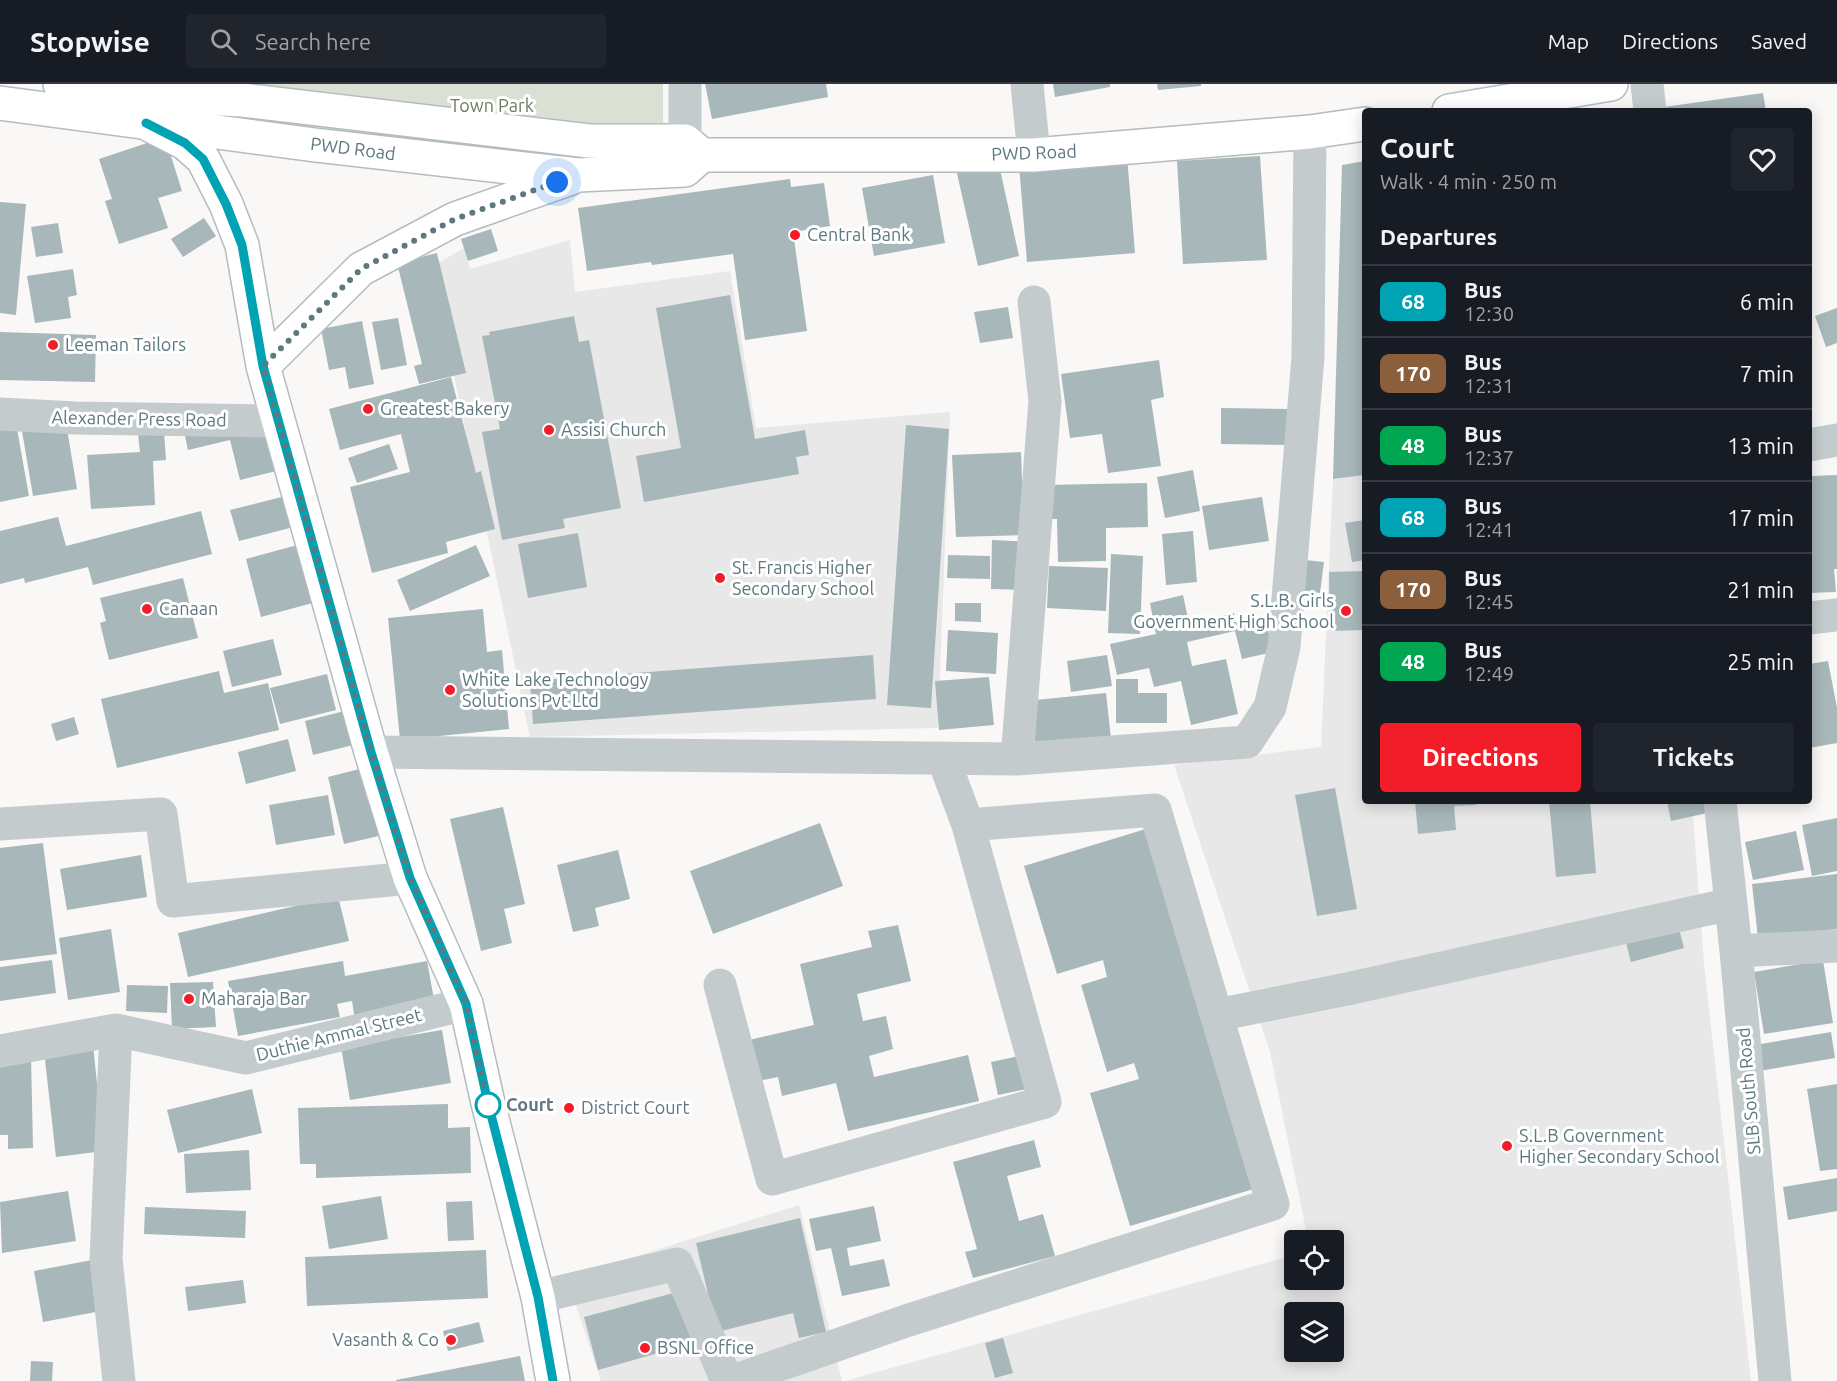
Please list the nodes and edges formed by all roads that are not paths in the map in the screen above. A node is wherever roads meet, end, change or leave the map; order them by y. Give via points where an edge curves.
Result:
1 (60, 84) edge
2 (685, 84) edge
3 (1027, 84) edge
4 (1611, 84) edge
5 (1647, 84) edge
6 (1532, 91) edge
7 (0, 104) edge
8 (1461, 108) edge
9 (1650, 108) edge
10 (146, 123) junction
11 (1362, 123) edge
12 (1310, 132) junction
13 (691, 156) junction
14 (1034, 156) junction
15 (578, 175) junction
16 (1034, 302) dead end
17 (263, 366) junction
18 (0, 414) edge
19 (278, 421) junction
20 (1837, 440) edge
21 (1812, 445) edge
22 (1837, 615) edge
23 (1812, 618) edge
24 (371, 752) junction
25 (943, 758) junction
26 (1017, 759) junction
27 (1720, 804) edge
28 (0, 824) edge
29 (968, 825) junction
30 (410, 878) junction
31 (1731, 904) junction
32 (1837, 946) edge
33 (1736, 951) junction
34 (720, 985) dead end
35 (466, 1004) junction
36 (1217, 1015) junction
37 (116, 1030) junction
38 (0, 1051) edge
39 (538, 1297) junction
40 (119, 1381) edge
41 (553, 1381) edge
42 (727, 1381) edge
43 (733, 1381) edge
44 (1775, 1381) edge

1 - 13 main road, PWD Road via 91,92 242,100
2 - 13 street
3 - 14 street
4 - 6 main road
5 - 9 street
6 - 8 main road
7 - 10 main road, PWD Road
10 - 15 main road, PWD Road
10 - 17 main road via 185,143 203,159 221,195 242,245
11 - 12 main road, PWD Road
12 - 14 main road, PWD Road
12 - 26 street via 1308,357 1284,647 1270,707 1247,742
13 - 14 main road, PWD Road
13 - 15 main road, PWD Road
15 - 17 main road via 455,219 361,269
16 - 26 street via 1045,401
17 - 19 main road
18 - 19 street, Alexander Press Road
19 - 24 main road
20 - 21 street
22 - 23 street
24 - 25 street
24 - 30 main road
25 - 26 street
25 - 29 street
27 - 31 street, SLB South Road
28 - 30 street via 161,814 173,901
29 - 34 street via 1045,1102 772,1179
29 - 36 street via 1155,810
30 - 35 main road
31 - 33 street, SLB South Road
31 - 36 street
32 - 33 street
33 - 44 street, SLB South Road
35 - 37 street, Duthie Ammal Street via 246,1058
35 - 39 main road
36 - 43 street via 1273,1204 906,1321
37 - 38 street, Duthie Ammal Street
37 - 40 street via 106,1259
39 - 41 main road
39 - 42 street via 677,1264

